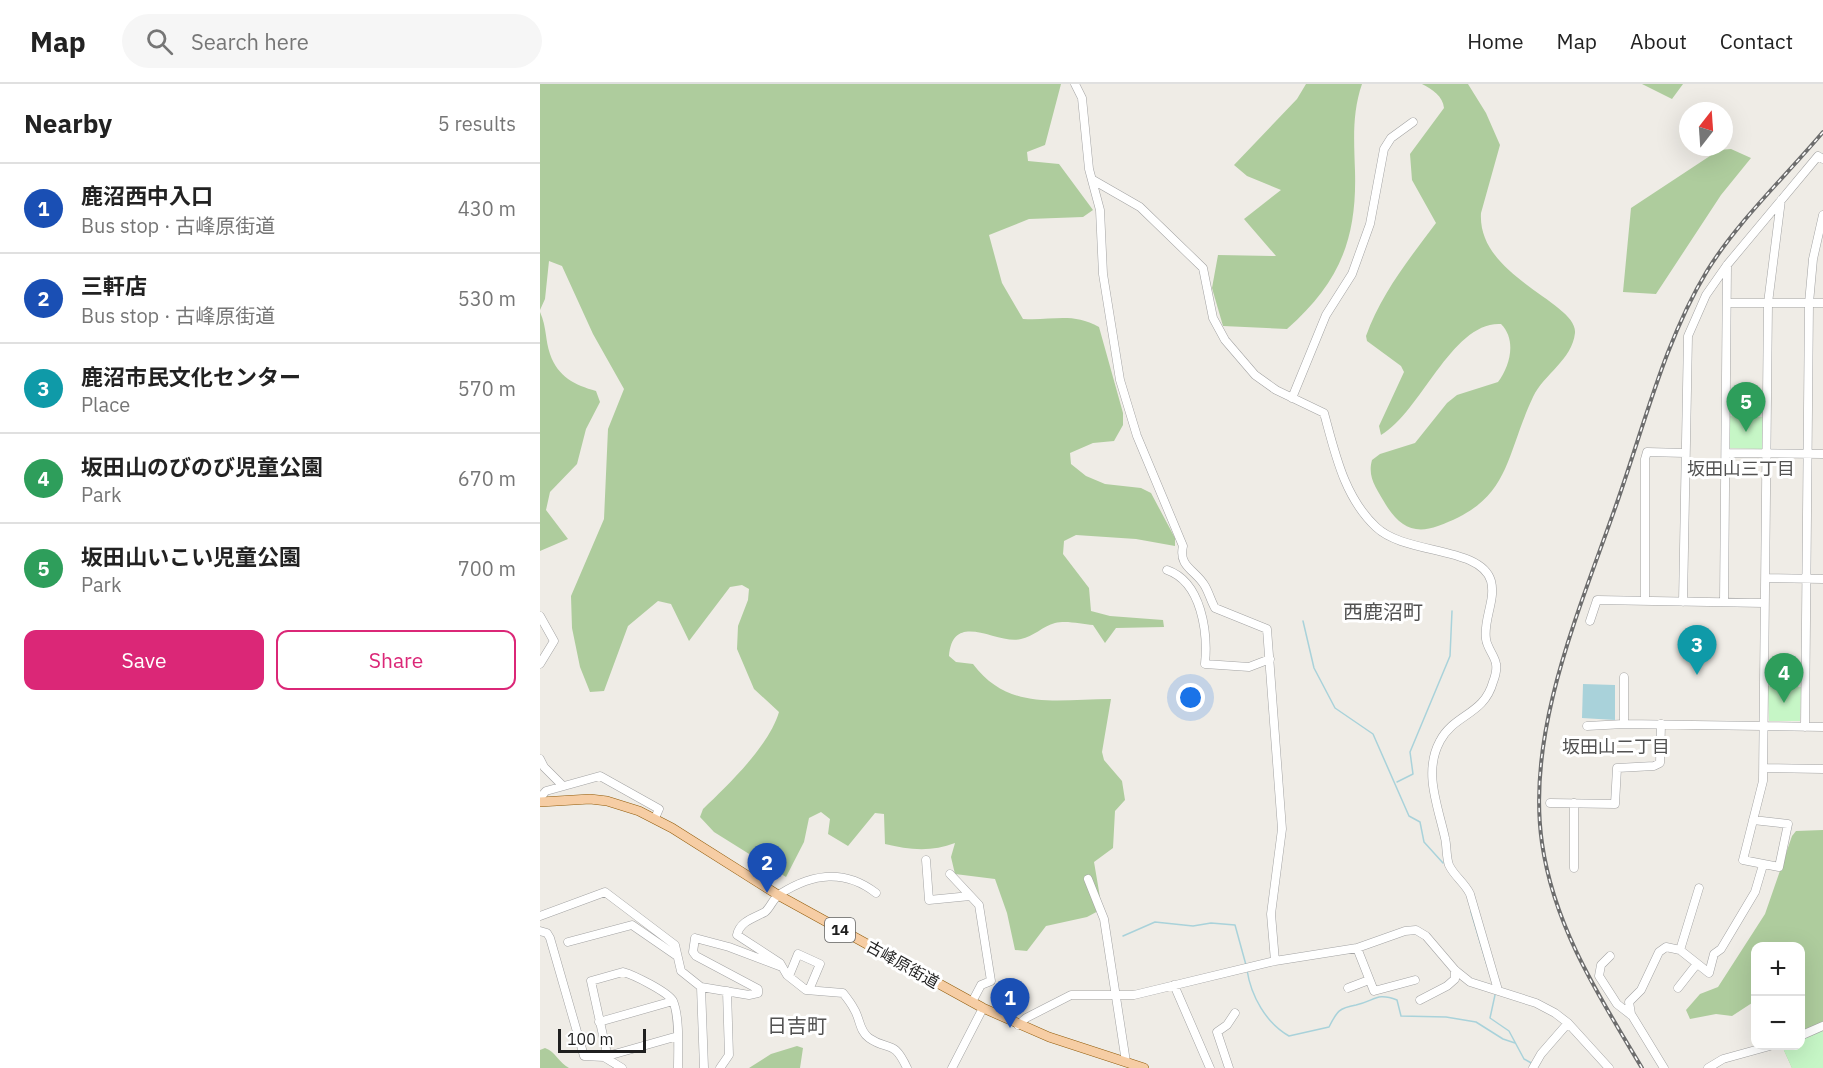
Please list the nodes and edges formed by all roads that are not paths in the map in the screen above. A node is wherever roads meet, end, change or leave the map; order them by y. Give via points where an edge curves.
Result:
1 (1075, 84) edge
2 (1413, 122) dead end
3 (1823, 159) edge
4 (1093, 180) junction
5 (1781, 200) junction
6 (1823, 215) edge
7 (1726, 265) junction
8 (1728, 303) junction
9 (1768, 303) junction
10 (1809, 303) junction
11 (1823, 303) edge
12 (1292, 398) junction
13 (1685, 453) junction
14 (1726, 453) junction
15 (1766, 453) junction
16 (1807, 454) junction
17 (1823, 454) edge
18 (1167, 570) dead end
19 (1766, 578) junction
20 (1806, 579) junction
21 (1823, 579) edge
22 (1645, 601) junction
23 (1683, 602) junction
24 (1724, 602) junction
25 (1764, 603) junction
26 (540, 616) edge
27 (1590, 621) dead end
28 (1270, 659) junction
29 (540, 664) edge
30 (1624, 677) dead end
31 (1624, 724) junction
32 (1661, 724) junction
33 (1587, 726) dead end
34 (1763, 726) junction
35 (1805, 727) junction
36 (1823, 727) edge
37 (540, 759) edge
38 (1764, 768) junction
39 (1823, 769) edge
40 (563, 786) junction
41 (540, 800) edge
42 (1550, 803) dead end
43 (1574, 803) junction
44 (655, 818) junction
45 (1753, 820) junction
46 (926, 860) dead end
47 (1763, 865) junction
48 (1574, 868) dead end
49 (950, 874) dead end
50 (1088, 879) dead end
51 (1699, 888) dead end
52 (876, 893) dead end
53 (778, 895) junction
54 (970, 896) junction
55 (540, 916) edge
56 (540, 930) edge
57 (568, 942) dead end
58 (1357, 948) junction
59 (1680, 950) junction
60 (677, 956) junction
61 (1610, 956) dead end
62 (1275, 961) junction
63 (1696, 964) junction
64 (782, 967) junction
65 (1455, 970) junction
66 (789, 976) junction
67 (1369, 980) junction
68 (1415, 980) dead end
69 (1174, 985) junction
70 (701, 987) junction
71 (1348, 988) dead end
72 (1678, 988) dead end
73 (809, 990) junction
74 (1498, 990) junction
75 (727, 991) junction
76 (1117, 997) junction
77 (1420, 1000) dead end
78 (673, 1001) junction
79 (972, 1002) junction
80 (983, 1008) junction
81 (1235, 1013) dead end
82 (1632, 1016) junction
83 (599, 1022) junction
84 (1568, 1023) junction
85 (1018, 1025) junction
86 (1823, 1026) edge
87 (1805, 1034) edge
88 (678, 1036) junction
89 (1756, 1050) edge
90 (604, 1057) junction
91 (1126, 1062) junction
92 (622, 1068) edge
93 (678, 1068) edge
94 (704, 1068) edge
95 (720, 1068) edge
96 (908, 1068) edge
97 (952, 1068) edge
98 (1144, 1068) edge
99 (1210, 1068) edge
100 (1229, 1068) edge
101 (1533, 1068) edge
102 (1609, 1068) edge
103 (1665, 1068) edge
104 (1708, 1068) edge

1 - 4 street via 1082,98
2 - 12 street via 1391,138 1384,149 1372,214 1352,274 1326,315
3 - 5 street via 1818,156
4 - 12 street via 1140,207 1203,268 1208,305 1225,340 1256,375
4 - 28 street via 1120,380 1137,436 1183,546 1181,556 1204,585 1215,608 1267,629
5 - 7 street
5 - 9 street
6 - 10 street
7 - 8 street
7 - 13 street via 1706,295 1688,336
8 - 9 street
8 - 14 street
9 - 10 street
9 - 15 street
10 - 11 street
10 - 16 street
12 - 74 street via 1324,413 1343,476 1359,507 1376,527 1405,544 1463,556 1491,580 1486,639 1496,664 1492,689 1478,710 1445,733 1432,765 1449,864 1470,894
13 - 22 street via 1647,452 1645,459
13 - 23 street
14 - 15 street
14 - 24 street
15 - 16 street
15 - 19 street
16 - 17 street
16 - 20 street
18 - 28 street via 1181,577 1190,589 1202,617 1207,638 1205,664 1249,667
19 - 20 street
19 - 25 street
20 - 21 street
20 - 35 street
22 - 23 street
22 - 27 street via 1597,600
23 - 24 street
24 - 25 street
25 - 34 street
26 - 29 street via 554,641
28 - 62 street via 1282,829 1271,914
30 - 31 street
31 - 32 street
31 - 33 street
32 - 34 street
32 - 43 street via 1660,763 1617,768 1615,804
34 - 35 street
34 - 38 street
35 - 36 street
37 - 40 street
38 - 39 street
38 - 45 street
40 - 41 street via 546,791
40 - 44 street via 600,776 658,809
41 - 44 main road, 古峰原街道 / 14 via 607,801
42 - 43 street
43 - 48 street
44 - 53 main road, 古峰原街道 / 14
45 - 47 street via 1743,860
45 - 47 street via 1788,824 1779,867
46 - 54 street via 929,900
47 - 63 street via 1755,892 1721,950 1714,954 1708,973
49 - 54 street
50 - 76 street via 1104,919
51 - 59 street
52 - 53 street via 864,884 836,875
53 - 64 street via 765,911 744,922 737,935
53 - 79 main road, 古峰原街道 / 14
54 - 79 street via 979,905 991,981 981,985
55 - 60 street via 605,892 675,945
56 - 90 street via 550,938 585,1056
57 - 60 street via 632,925
58 - 62 street
58 - 65 street via 1416,930
58 - 67 street
59 - 63 street
59 - 82 street via 1666,947 1659,952 1645,982 1629,1002
60 - 70 street via 681,971
61 - 82 street via 1601,965 1599,976 1617,1004
62 - 69 street
63 - 72 street
64 - 66 street
64 - 75 street via 696,938 696,956 758,989 758,993 749,995
65 - 74 street via 1470,982
65 - 77 street via 1455,980
66 - 73 street
66 - 73 street via 798,954 820,964
67 - 68 street via 1374,991
67 - 71 street
69 - 76 street
69 - 99 street
70 - 75 street
70 - 94 street
73 - 96 street via 843,993 862,1030 869,1038 892,1046
74 - 84 street via 1536,1003
75 - 95 street via 729,1055
76 - 85 street via 1071,995
76 - 91 street
78 - 83 street
78 - 83 street via 623,972 591,981
78 - 88 street
79 - 80 main road, 古峰原街道 / 14
80 - 85 main road, 古峰原街道 / 14
80 - 97 street
81 - 100 street via 1217,1032
82 - 103 street
83 - 90 street via 606,1049
84 - 101 street
84 - 102 street
85 - 91 main road, 古峰原街道 / 14
86 - 87 street
88 - 90 street
88 - 93 street
89 - 104 street via 1723,1059
90 - 92 street
91 - 98 main road, 古峰原街道 / 14

